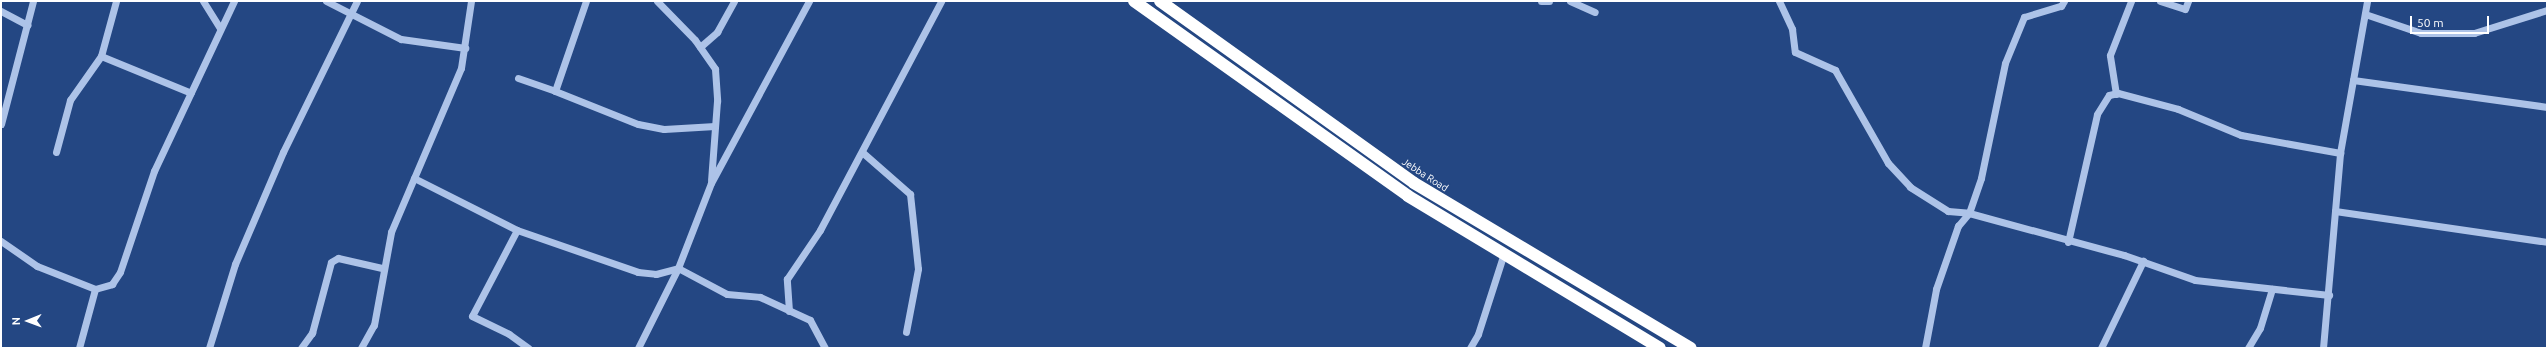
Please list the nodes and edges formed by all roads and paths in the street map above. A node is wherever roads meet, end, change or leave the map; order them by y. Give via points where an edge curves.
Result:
1 (33, 1) edge
2 (116, 1) edge
3 (203, 1) edge
4 (234, 1) edge
5 (326, 1) edge
6 (357, 1) edge
7 (471, 1) edge
8 (586, 1) edge
9 (657, 1) edge
10 (734, 1) edge
11 (809, 1) edge
12 (941, 1) edge
13 (1134, 1) edge
14 (1542, 1) edge
15 (1549, 1) edge
16 (1570, 1) edge
17 (1779, 1) edge
18 (2064, 1) edge
19 (2131, 1) edge
20 (2160, 1) edge
21 (2188, 1) edge
22 (2367, 1) edge
23 (1162, 2) edge
24 (2547, 10) edge
25 (1, 11) edge
26 (1595, 12) dead end
27 (2365, 14) junction
28 (352, 16) junction
29 (27, 25) junction
30 (220, 28) junction
31 (700, 47) junction
32 (465, 48) junction
33 (101, 56) junction
34 (518, 78) dead end
35 (2353, 80) junction
36 (555, 91) junction
37 (191, 93) junction
38 (2116, 94) junction
39 (2547, 106) edge
40 (1, 124) edge
41 (715, 126) junction
42 (56, 152) dead end
43 (862, 152) junction
44 (2340, 153) junction
45 (414, 178) junction
46 (711, 184) junction
47 (2335, 211) junction
48 (1969, 213) junction
49 (517, 230) junction
50 (1, 241) edge
51 (2068, 242) junction
52 (2547, 242) edge
53 (1503, 256) junction
54 (2143, 261) junction
55 (382, 268) junction
56 (678, 268) junction
57 (94, 289) junction
58 (2272, 289) junction
59 (2329, 295) junction
60 (789, 311) junction
61 (906, 332) dead end
62 (80, 348) edge
63 (209, 348) edge
64 (301, 348) edge
65 (361, 348) edge
66 (528, 348) edge
67 (638, 348) edge
68 (825, 348) edge
69 (1470, 348) edge
70 (1660, 348) edge
71 (1691, 348) edge
72 (1925, 348) edge
73 (2101, 348) edge
74 (2248, 348) edge
75 (2323, 348) edge

1 - 29 street
2 - 33 street
3 - 30 street
4 - 30 street
5 - 28 street
6 - 28 street
7 - 32 street
8 - 36 street
9 - 31 street
10 - 31 street via 717,32
11 - 46 street
12 - 43 street via 918,38
13 - 53 highway via 1351,158
14 - 15 street
16 - 26 street
17 - 48 street via 1792,28 1795,52 1835,70 1888,163 1910,187 1948,211
18 - 48 street via 2061,6 2024,16 2005,63 1981,178
19 - 38 street via 2110,55
20 - 21 street via 2185,9
22 - 27 street
23 - 71 highway, Jebba Road via 1414,183
24 - 27 street via 2474,33 2421,33
25 - 29 street
27 - 35 street
28 - 32 street via 401,39
28 - 63 street via 283,152 235,264
29 - 40 street
30 - 37 street
31 - 41 street via 716,69
32 - 45 street via 452,92
33 - 37 street
33 - 42 street via 70,100
34 - 36 street
35 - 39 street
35 - 44 street
36 - 41 street via 638,124 664,129
37 - 57 street via 143,199 120,272 112,284
38 - 44 street via 2178,109 2241,135
38 - 51 street via 2109,95 2097,114
41 - 46 street
43 - 60 street via 820,230 787,278
43 - 61 street via 910,194 918,269
44 - 47 street
45 - 49 street
45 - 55 street via 392,232
46 - 56 street
47 - 52 street
47 - 59 street
48 - 51 street
48 - 72 street via 1958,226 1936,289
49 - 56 street via 638,272 662,273
49 - 66 street via 472,316 509,334
50 - 57 street via 37,266
51 - 54 street
53 - 69 street via 1478,334
53 - 70 highway
54 - 58 street via 2195,280
54 - 73 street
55 - 64 street via 338,258 331,262 312,333
55 - 65 street via 374,325
56 - 60 street via 727,294 760,297
56 - 67 street
57 - 62 street
58 - 59 street
58 - 74 street via 2260,328
59 - 75 street
60 - 68 street via 810,320

